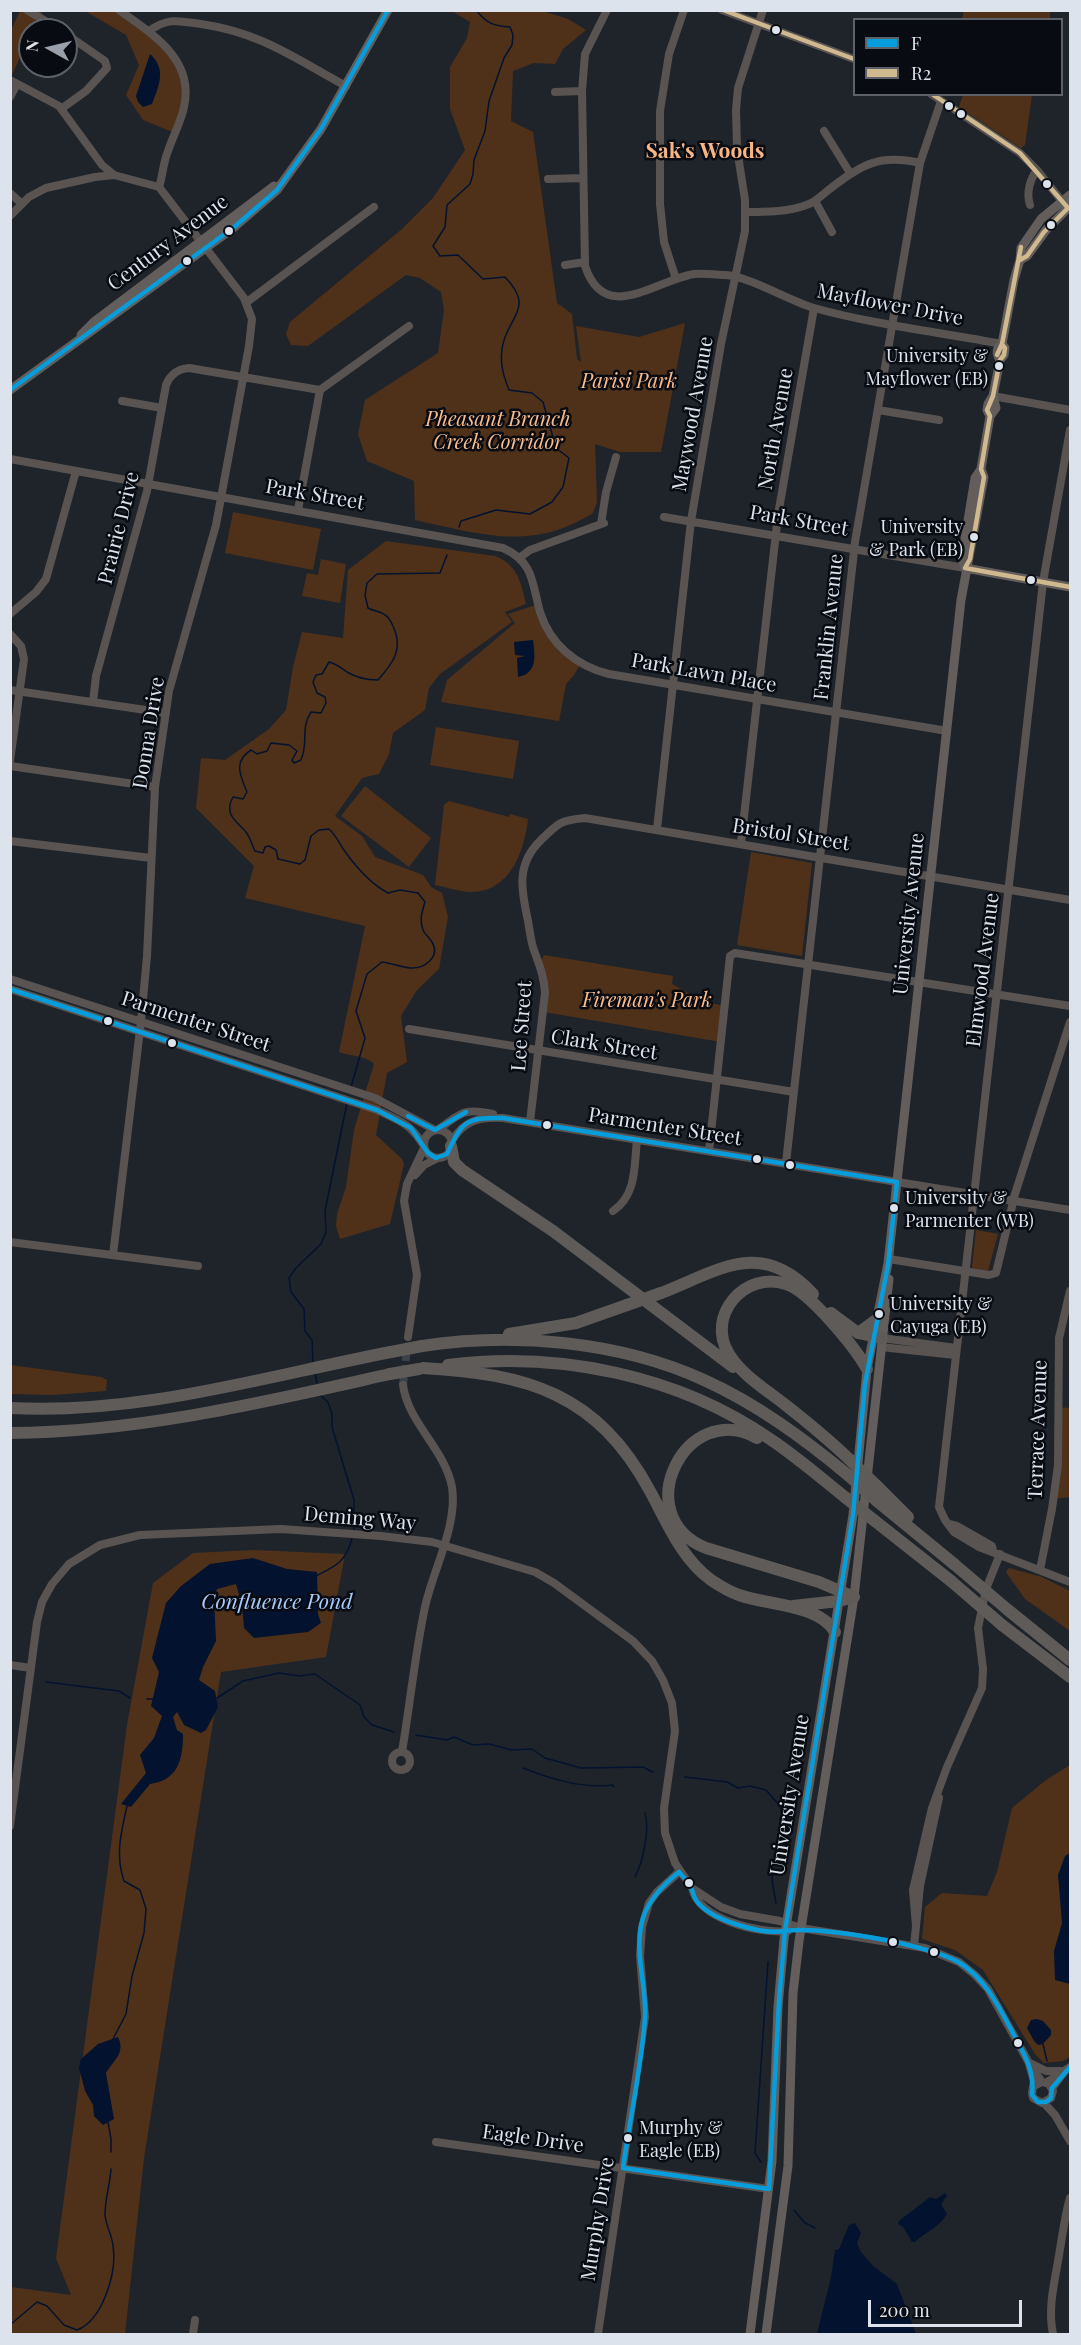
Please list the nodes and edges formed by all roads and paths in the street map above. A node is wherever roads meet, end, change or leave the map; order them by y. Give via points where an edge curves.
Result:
1 (27, 10) edge
2 (119, 10) edge
3 (388, 10) edge
4 (607, 10) edge
5 (684, 10) edge
6 (722, 10) edge
7 (763, 10) edge
8 (40, 18) edge
9 (758, 24) junction
10 (149, 32) junction
11 (78, 42) edge
12 (853, 58) edge
13 (14, 82) edge
14 (346, 86) junction
15 (582, 91) junction
16 (555, 92) dead end
17 (934, 96) edge
18 (10, 97) edge
19 (941, 101) junction
20 (61, 109) junction
21 (824, 131) dead end
22 (920, 163) junction
23 (1037, 170) junction
24 (850, 173) junction
25 (114, 175) junction
26 (583, 178) junction
27 (549, 179) dead end
28 (159, 187) junction
29 (10, 193) edge
30 (1071, 195) edge
31 (815, 201) junction
32 (22, 204) junction
33 (1030, 205) dead end
34 (1067, 205) edge
35 (374, 207) dead end
36 (745, 212) junction
37 (10, 216) edge
38 (832, 232) dead end
39 (204, 244) junction
40 (585, 262) junction
41 (565, 265) dead end
42 (737, 277) junction
43 (676, 279) junction
44 (247, 302) junction
45 (814, 308) junction
46 (409, 326) dead end
47 (892, 326) junction
48 (1002, 344) junction
49 (243, 377) junction
50 (10, 390) edge
51 (320, 390) junction
52 (993, 396) junction
53 (122, 401) dead end
54 (162, 408) junction
55 (878, 410) junction
56 (1071, 410) edge
57 (939, 420) dead end
58 (1071, 430) edge
59 (616, 457) dead end
60 (10, 459) edge
61 (76, 471) junction
62 (148, 484) junction
63 (222, 497) junction
64 (298, 510) junction
65 (664, 517) dead end
66 (691, 522) junction
67 (776, 536) junction
68 (855, 549) junction
69 (519, 558) junction
70 (965, 568) junction
71 (1043, 582) junction
72 (1071, 586) edge
73 (10, 614) edge
74 (10, 633) edge
75 (672, 684) junction
76 (10, 690) edge
77 (20, 692) junction
78 (757, 699) junction
79 (93, 702) junction
80 (836, 712) junction
81 (166, 713) junction
82 (947, 731) junction
83 (10, 761) edge
84 (10, 766) edge
85 (156, 787) junction
86 (657, 829) junction
87 (10, 841) edge
88 (741, 843) junction
89 (819, 856) junction
90 (151, 858) junction
91 (525, 862) joint
92 (931, 875) junction
93 (1009, 889) junction
94 (1071, 900) edge
95 (808, 963) junction
96 (10, 979) edge
97 (919, 981) junction
98 (10, 989) edge
99 (996, 994) junction
100 (1071, 1006) edge
101 (141, 1021) junction
102 (1071, 1022) edge
103 (409, 1029) dead end
104 (140, 1032) junction
105 (539, 1051) junction
106 (717, 1080) junction
107 (794, 1092) junction
108 (503, 1118) junction
109 (530, 1122) junction
110 (436, 1130) junction
111 (637, 1140) junction
112 (451, 1144) junction
113 (424, 1147) junction
114 (709, 1151) junction
115 (440, 1158) junction
116 (786, 1163) junction
117 (897, 1182) junction
118 (974, 1194) junction
119 (1013, 1201) junction
120 (1071, 1210) edge
121 (613, 1211) dead end
122 (405, 1213) junction
123 (10, 1242) edge
124 (113, 1255) junction
125 (888, 1262) junction
126 (198, 1266) dead end
127 (965, 1271) junction
128 (1071, 1291) edge
129 (876, 1320) junction
130 (840, 1332) junction
131 (858, 1333) junction
132 (408, 1337) tunnel mouth
133 (468, 1340) junction
134 (877, 1342) junction
135 (956, 1352) junction
136 (421, 1368) junction
137 (867, 1369) junction
138 (755, 1380) junction
139 (403, 1385) tunnel mouth
140 (10, 1408) edge
141 (10, 1431) edge
142 (808, 1468) junction
143 (927, 1541) junction
144 (443, 1545) junction
145 (996, 1553) junction
146 (1040, 1570) junction
147 (1071, 1582) edge
148 (840, 1596) junction
149 (854, 1597) junction
150 (790, 1606) junction
151 (835, 1632) junction
152 (1071, 1660) edge
153 (10, 1665) edge
154 (31, 1668) junction
155 (1071, 1677) edge
156 (402, 1752) dead end
157 (10, 1826) edge
158 (680, 1872) junction
159 (786, 1927) junction
160 (801, 1928) junction
161 (914, 1946) junction
162 (1029, 2063) junction
163 (1068, 2069) edge
164 (1044, 2085) junction
165 (1047, 2101) junction
166 (1071, 2141) edge
167 (436, 2142) dead end
168 (623, 2168) junction
169 (769, 2189) junction
170 (1071, 2198) edge
171 (195, 2320) dead end
172 (193, 2334) edge
173 (598, 2334) edge
174 (750, 2334) edge
175 (765, 2334) edge
176 (1053, 2334) edge

1 - 8 street
2 - 10 street
3 - 14 main road, Century Avenue
4 - 15 street via 586,50
5 - 43 street via 669,54 660,111 660,204 664,242
6 - 9 street
7 - 9 street, Maywood Avenue
9 - 12 street
9 - 36 street, Maywood Avenue via 742,72 736,110
10 - 14 street via 160,23 174,20 245,33
10 - 28 street via 177,60 186,94
11 - 20 street via 105,61 107,68 86,91
13 - 18 street
13 - 20 street
14 - 39 main road, Century Avenue via 314,140 281,182
15 - 16 street
15 - 26 street
17 - 19 street
19 - 22 street, Franklin Avenue
19 - 23 street via 1020,153
20 - 25 street via 102,165
21 - 24 street
22 - 24 street via 880,160
22 - 47 street, Franklin Avenue
23 - 33 street via 1031,179
23 - 34 street
24 - 31 street
25 - 28 street
25 - 32 street via 46,188
26 - 27 street
26 - 40 street
28 - 39 street, Donna Drive
29 - 32 street
30 - 34 main road, University Avenue
31 - 36 street via 796,209
31 - 38 street
32 - 37 street
34 - 48 main road, University Avenue via 1047,214 1021,248
35 - 44 street
36 - 42 street, Maywood Avenue
39 - 44 street, Donna Drive
39 - 50 main road, Century Avenue via 95,321 81,337
40 - 41 street
40 - 43 street, Mayflower Drive via 596,287 614,296 632,296
42 - 43 street, Mayflower Drive via 695,274
42 - 45 street, Mayflower Drive
42 - 66 street, Maywood Avenue via 721,344
44 - 49 street, Donna Drive via 253,325
45 - 47 street, Mayflower Drive
45 - 67 street, North Avenue
46 - 51 street
47 - 48 street, Mayflower Drive
47 - 55 street, Franklin Avenue
48 - 52 main road, University Avenue via 1005,354 1000,360
49 - 51 street
49 - 54 street, Prairie Drive via 184,369 167,382
49 - 63 street, Donna Drive
51 - 64 street
52 - 56 street
52 - 70 main road, University Avenue via 996,408 990,416 981,469 975,476 962,554
53 - 54 street
54 - 62 street, Prairie Drive
55 - 57 street
55 - 68 street, Franklin Avenue
58 - 71 street, Elmwood Avenue
59 - 69 street via 602,524 530,550
60 - 61 street, Park Street
61 - 62 street, Park Street
61 - 73 street via 46,579
62 - 63 street, Park Street
62 - 79 street, Prairie Drive via 96,676
63 - 64 street, Park Street
63 - 81 street, Donna Drive
64 - 69 street, Park Street via 496,546
65 - 66 street, Park Street
66 - 67 street, Park Street
66 - 75 street, Maywood Avenue
67 - 68 street, Park Street
67 - 78 street, North Avenue
68 - 70 street, Park Street
68 - 80 street, Franklin Avenue
69 - 75 street, Park Lawn Place via 532,578 547,629 570,656 600,672
70 - 71 main road, Park Street
70 - 82 main road, University Avenue
71 - 72 main road, Park Street
71 - 93 street, Elmwood Avenue
74 - 77 street via 24,657
75 - 78 street, Park Lawn Place
75 - 86 street, Maywood Avenue
76 - 77 street
77 - 79 street
77 - 83 street
78 - 80 street, Park Lawn Place
78 - 88 street, North Avenue
79 - 81 street
80 - 82 street, Park Lawn Place
80 - 89 street, Franklin Avenue
81 - 85 street, Donna Drive
82 - 92 main road, University Avenue
84 - 85 street
85 - 90 street, Donna Drive
86 - 88 street, Bristol Street
86 - 91 street, Bristol Street via 570,819 557,823
87 - 90 street
88 - 89 street, Bristol Street
89 - 92 street, Bristol Street
89 - 95 street, Franklin Avenue
90 - 101 street, Donna Drive
91 - 105 street, Lee Street via 522,894 534,953 544,978
92 - 93 street, Bristol Street
92 - 97 main road, University Avenue
93 - 94 street, Bristol Street
93 - 99 street, Elmwood Avenue
95 - 97 street
95 - 106 street via 735,953 730,956
95 - 107 street, Franklin Avenue
96 - 101 street, Parmenter Street
97 - 99 street
97 - 117 main road, University Avenue
98 - 104 street, Parmenter Street
99 - 100 street
99 - 118 street, Elmwood Avenue
101 - 104 street, Donna Drive
101 - 110 street, Parmenter Street via 360,1093
102 - 119 street
103 - 105 street, Clark Street
104 - 113 street, Parmenter Street via 377,1110 409,1126
104 - 124 street, Donna Drive
105 - 106 street, Clark Street
105 - 109 street, Lee Street
106 - 107 street, Clark Street
106 - 114 street
107 - 116 street, Franklin Avenue
108 - 109 street, Parmenter Street
108 - 110 street, Parmenter Street via 466,1112
108 - 112 street, Parmenter Street via 471,1120
109 - 111 street, Parmenter Street
110 - 112 street via 448,1135
110 - 113 street via 425,1138
111 - 114 street, Parmenter Street
111 - 121 street via 631,1190 624,1203
112 - 115 street via 447,1154
112 - 138 highway via 453,1161 462,1170 553,1231
113 - 115 street via 432,1157
113 - 122 street via 407,1184
114 - 116 street, Parmenter Street
115 - 122 street via 424,1165 415,1175
116 - 117 street, Parmenter Street
117 - 118 street, Parmenter Street
117 - 125 main road, University Avenue
118 - 119 street, Parmenter Street
118 - 127 street, Elmwood Avenue
119 - 120 street, Parmenter Street
119 - 127 street via 995,1274
122 - 132 street via 417,1275
123 - 124 street
124 - 126 street
125 - 127 street
125 - 129 main road, University Avenue
125 - 134 main road, University Avenue via 888,1304
127 - 135 street, Elmwood Avenue
128 - 146 street, Terrace Avenue via 1058,1346 1058,1465
129 - 131 highway
129 - 134 main road, University Avenue
130 - 134 highway via 854,1340
130 - 137 highway
130 - 138 highway via 794,1287 768,1281 746,1287 726,1309 722,1336 729,1356
131 - 133 highway, bridge via 837,1319 799,1279 782,1268 767,1263 741,1263 576,1323
131 - 134 highway
133 - 140 highway, bridge via 144,1401
133 - 143 highway, bridge via 585,1346 636,1356 701,1379 782,1424
134 - 135 street
134 - 137 main road, University Avenue
134 - 149 main road, University Avenue
135 - 145 street, Elmwood Avenue via 939,1501 949,1524 992,1546
136 - 141 highway, bridge via 170,1420 86,1430
136 - 142 highway via 534,1361 618,1374 692,1396 770,1439
136 - 150 highway via 521,1380 581,1409 610,1433 632,1459 677,1541 697,1568 713,1582 739,1595
137 - 148 main road, University Avenue via 855,1507
138 - 143 highway, bridge via 849,1459 920,1529
139 - 144 street via 408,1405 451,1484 453,1506
142 - 148 highway via 751,1435 730,1431 708,1435 694,1442 675,1464 669,1490 670,1509 678,1527 698,1545
142 - 155 highway, bridge
143 - 152 highway, bridge
144 - 154 street, Deming Way via 281,1529 140,1535 100,1545 69,1564 52,1584 37,1622
144 - 156 street via 423,1619
144 - 158 street, Deming Way via 526,1568 548,1579 633,1641 652,1661 666,1687 675,1720 664,1816 667,1844
145 - 146 street
145 - 161 street via 978,1623 982,1688 932,1808 914,1884
146 - 147 street
148 - 149 highway
148 - 150 highway
148 - 151 main road, University Avenue
149 - 160 main road, University Avenue
150 - 151 highway via 824,1620
151 - 159 main road, University Avenue
153 - 154 street
154 - 157 street, Deming Way
158 - 159 street, Deming Way via 692,1888 732,1912
158 - 168 street, Murphy Drive via 657,1892 643,1918 640,1956 645,2016
159 - 160 street, Deming Way
159 - 169 main road, University Avenue
160 - 161 street, Deming Way
160 - 175 main road, University Avenue via 793,1993 788,2166
161 - 162 street, Deming Way via 950,1957 975,1975 993,1997
162 - 163 street via 1046,2071
162 - 164 street, Deming Way
163 - 164 street
164 - 165 street
164 - 165 street via 1032,2090 1034,2098
165 - 166 street
167 - 168 street, Eagle Drive
168 - 169 street, Eagle Drive
168 - 173 street, Murphy Drive
169 - 174 main road, University Avenue
170 - 176 street via 1050,2312
171 - 172 street

